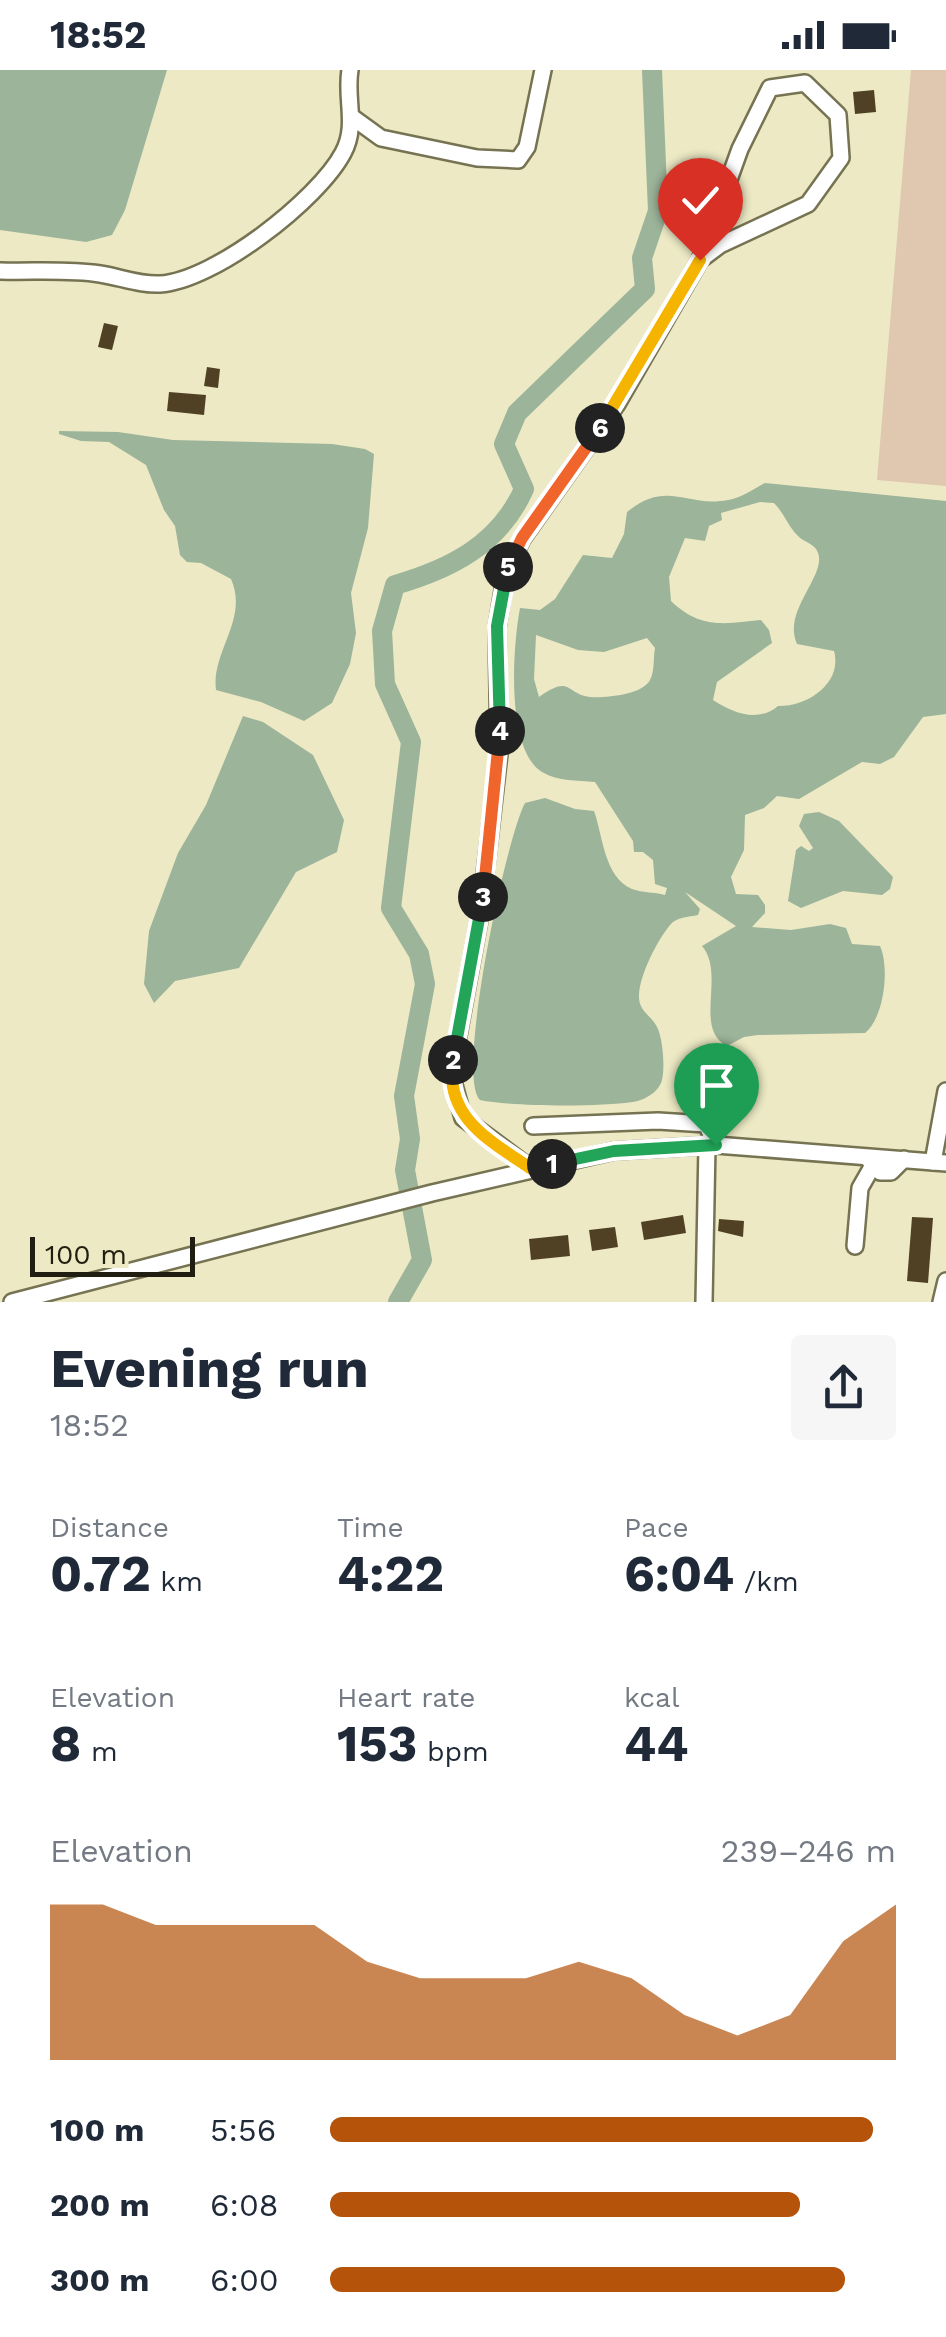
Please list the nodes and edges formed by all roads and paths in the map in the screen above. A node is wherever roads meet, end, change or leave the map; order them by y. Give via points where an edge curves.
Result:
1 (350, 70) edge
2 (543, 70) edge
3 (773, 70) edge
4 (807, 77) edge
5 (770, 88) junction
6 (352, 117) junction
7 (700, 260) junction
8 (0, 271) edge
9 (946, 1091) edge
10 (533, 1126) dead end
11 (712, 1145) junction
12 (870, 1162) junction
13 (939, 1162) edge
14 (530, 1168) junction
15 (855, 1246) dead end
16 (946, 1281) edge
17 (12, 1302) edge
18 (704, 1302) edge
19 (941, 1302) edge

1 - 6 street
2 - 6 street via 527,147 518,160 381,138
3 - 5 street
4 - 5 street
4 - 7 street via 838,115 841,158 808,204
5 - 7 street
6 - 8 street via 344,153 282,222 182,281 142,284 76,271
7 - 14 street via 617,404 522,538 506,572 497,626 497,771 482,909 451,1074 463,1118
9 - 13 street
10 - 11 street via 706,1124
11 - 12 street
11 - 14 street via 614,1151
11 - 18 street
12 - 13 street
12 - 15 street via 860,1188
14 - 17 street
16 - 19 street

